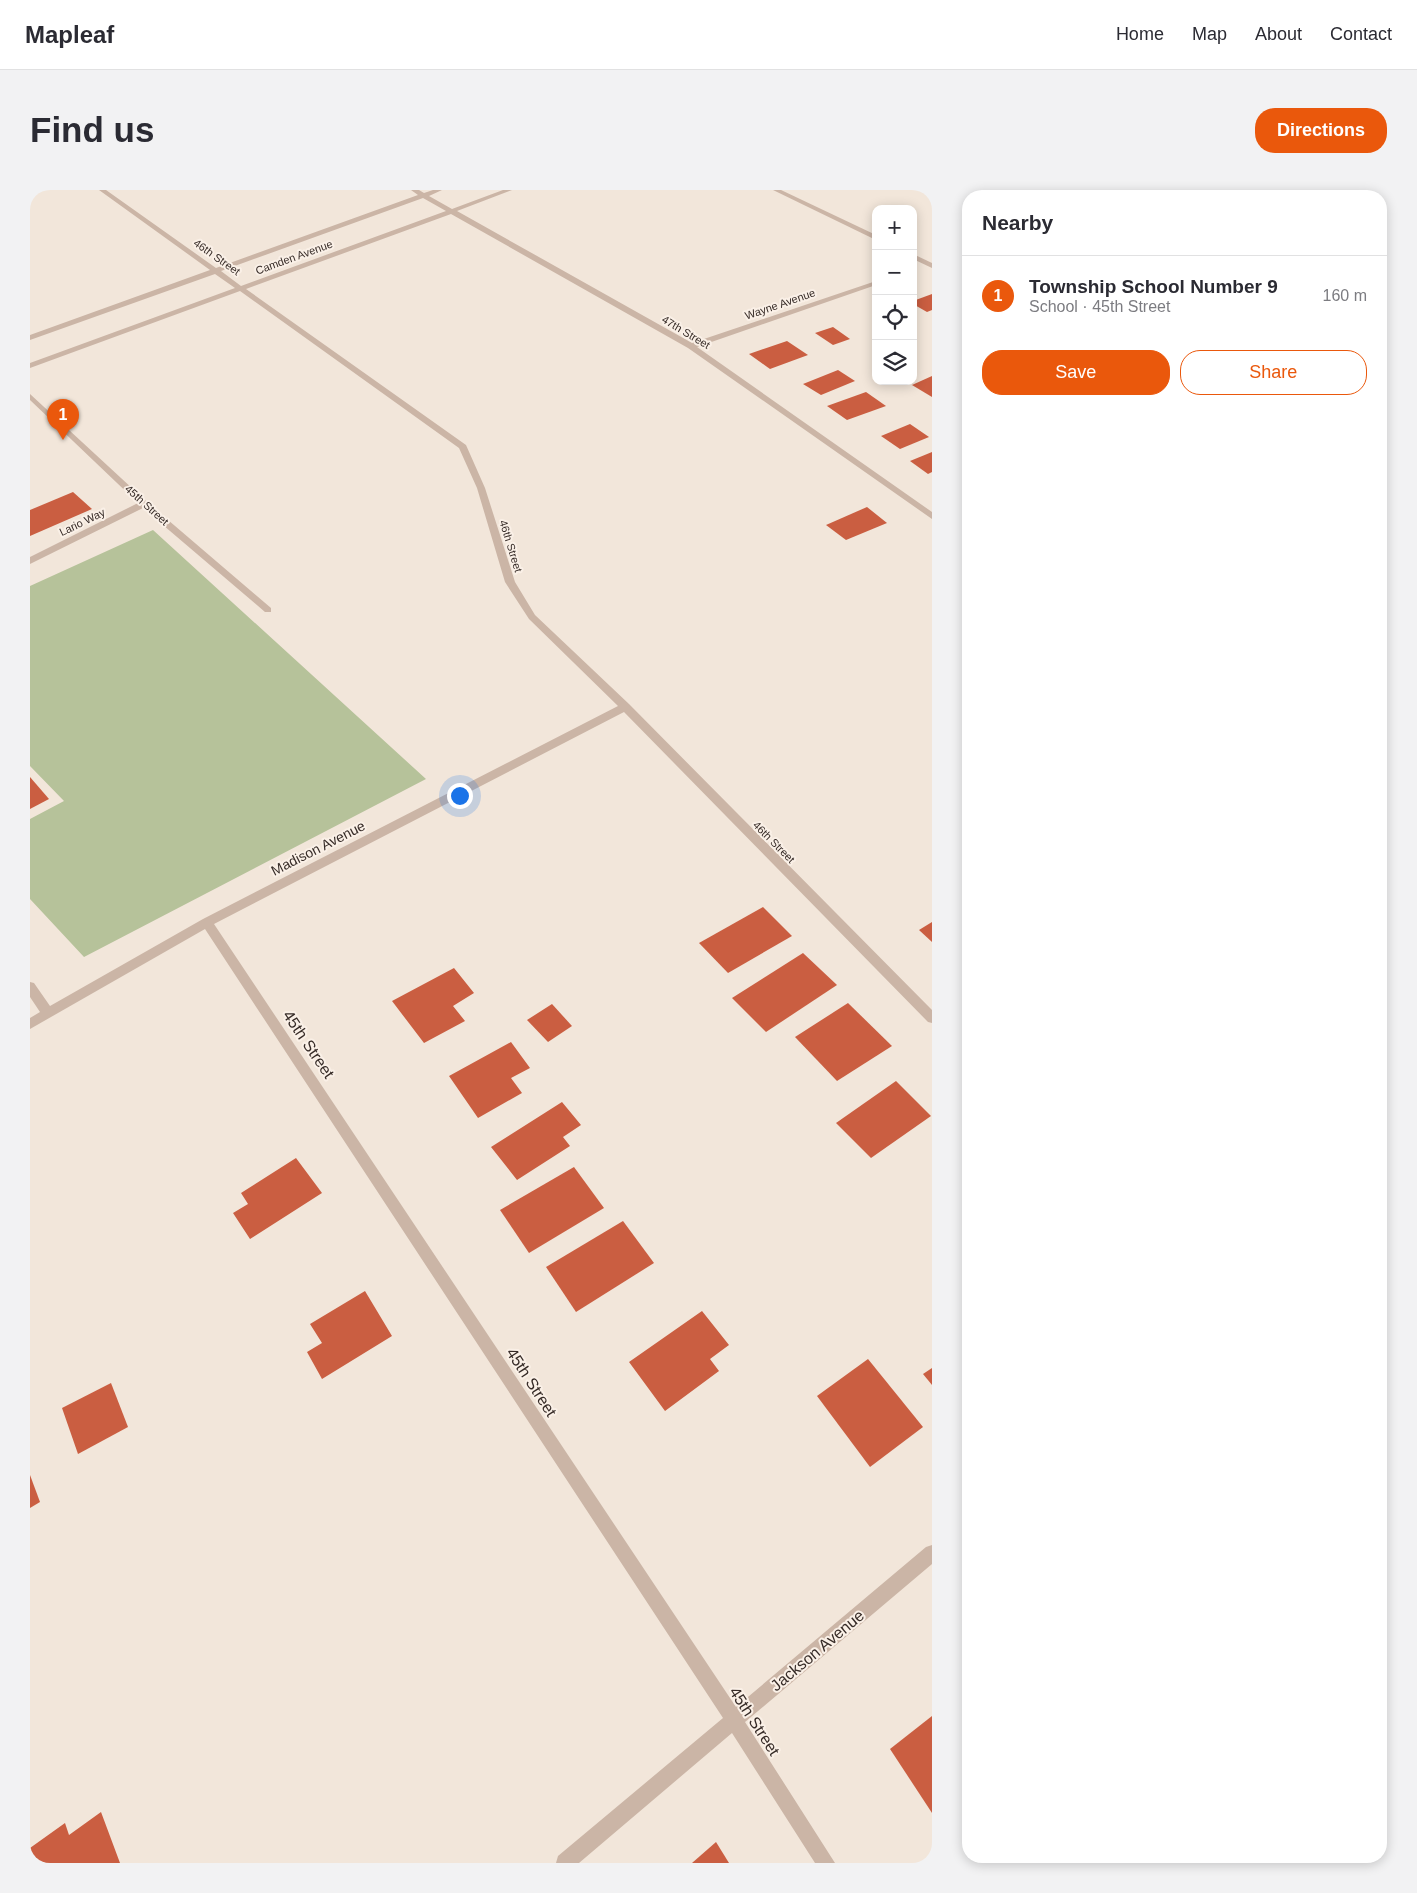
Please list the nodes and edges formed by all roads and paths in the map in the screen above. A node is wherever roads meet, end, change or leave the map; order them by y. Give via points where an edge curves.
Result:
1 (102, 190) edge
2 (414, 190) edge
3 (439, 190) edge
4 (509, 190) edge
5 (776, 190) edge
6 (424, 196) junction
7 (451, 211) junction
8 (872, 236) edge
9 (917, 258) edge
10 (931, 264) edge
11 (921, 267) dead end
12 (216, 271) junction
13 (872, 284) edge
14 (241, 288) junction
15 (30, 338) edge
16 (691, 346) junction
17 (30, 366) edge
18 (30, 396) edge
19 (144, 504) junction
20 (932, 516) edge
21 (30, 561) edge
22 (268, 610) dead end
23 (624, 707) junction
24 (207, 922) junction
25 (30, 987) edge
26 (48, 1013) junction
27 (932, 1018) edge
28 (30, 1024) edge
29 (932, 1553) edge
30 (734, 1720) junction
31 (565, 1863) edge
32 (826, 1863) edge

1 - 12 street, 46th Street
2 - 6 street, 47th Street
3 - 6 street, Camden Avenue
4 - 7 street, Camden Avenue
5 - 8 street
6 - 7 street, 47th Street
6 - 12 street, Camden Avenue
7 - 14 street, Camden Avenue
7 - 16 street, 47th Street
9 - 10 street
10 - 11 street
12 - 14 street, 46th Street
12 - 15 street, Camden Avenue
13 - 16 street, Wayne Avenue
14 - 17 street, Camden Avenue
14 - 23 street, 46th Street via 464,447 481,488 510,582 532,617
16 - 20 street, 47th Street
18 - 19 street, 45th Street
19 - 21 street, Lario Way
19 - 22 street, 45th Street
23 - 24 street, Madison Avenue
23 - 27 street, 46th Street
24 - 26 street, Madison Avenue
24 - 30 street, 45th Street
25 - 26 street
26 - 28 street, Madison Avenue
29 - 30 street, Jackson Avenue
30 - 31 street, Jackson Avenue
30 - 32 street, 45th Street

